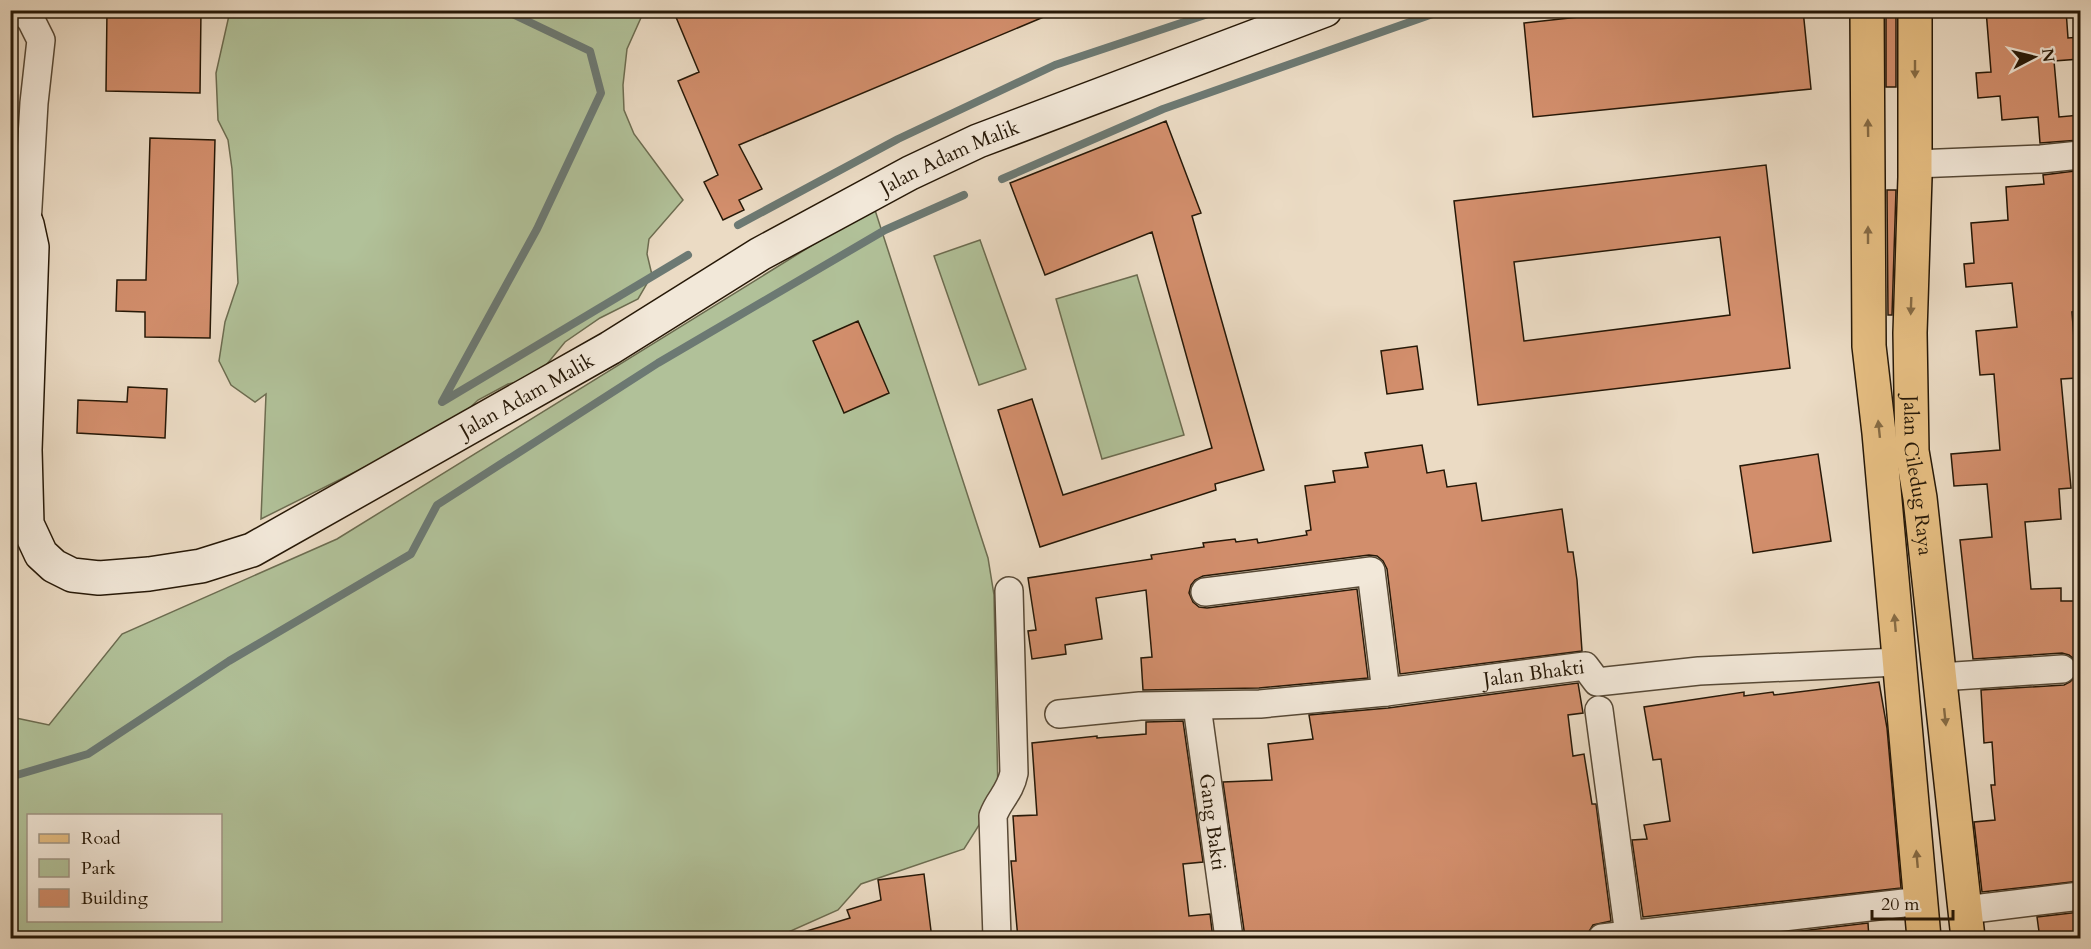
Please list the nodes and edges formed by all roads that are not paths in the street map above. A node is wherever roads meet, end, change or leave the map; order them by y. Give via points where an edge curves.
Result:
1 (1325, 10) edge
2 (1867, 10) edge
3 (1916, 10) edge
4 (26, 15) edge
5 (2080, 155) edge
6 (1915, 164) junction
7 (19, 221) edge
8 (18, 496) edge
9 (1009, 591) dead end
10 (1205, 592) dead end
11 (1898, 662) junction
12 (2062, 669) dead end
13 (1940, 677) junction
14 (1386, 692) junction
15 (1197, 706) junction
16 (1599, 710) dead end
17 (1059, 714) dead end
18 (2080, 896) edge
19 (1921, 902) junction
20 (1967, 924) edge
21 (1629, 935) junction
22 (997, 939) edge
23 (1229, 939) edge
24 (1602, 939) edge
25 (1924, 939) edge

1 - 8 street, Jalan Adam Malik via 978,141 910,172 760,254 610,348 252,550 201,566 150,574 99,578 72,575 40,554
11 -> 2 main road, Jalan Ciledug Raya via 1869,346
3 -> 6 main road, Jalan Ciledug Raya
4 - 7 street via 41,40
5 - 6 street
6 -> 13 main road, Jalan Ciledug Raya via 1910,333 1912,450
7 - 8 street, Jalan Adam Malik via 32,247 24,450
9 - 22 street via 1014,773 1009,792 993,816
10 - 14 street via 1371,571
11 - 14 street, Jalan Bhakti via 1698,671 1597,682 1585,666
19 -> 11 main road, Jalan Ciledug Raya
12 - 13 street
13 -> 20 main road, Jalan Ciledug Raya
14 - 15 street, Jalan Bhakti
15 - 17 street, Jalan Bhakti via 1140,706
15 - 23 street, Gang Bakti
16 - 21 street
18 - 20 street
19 - 21 street
19 - 25 main road, Jalan Ciledug Raya
21 - 24 street

